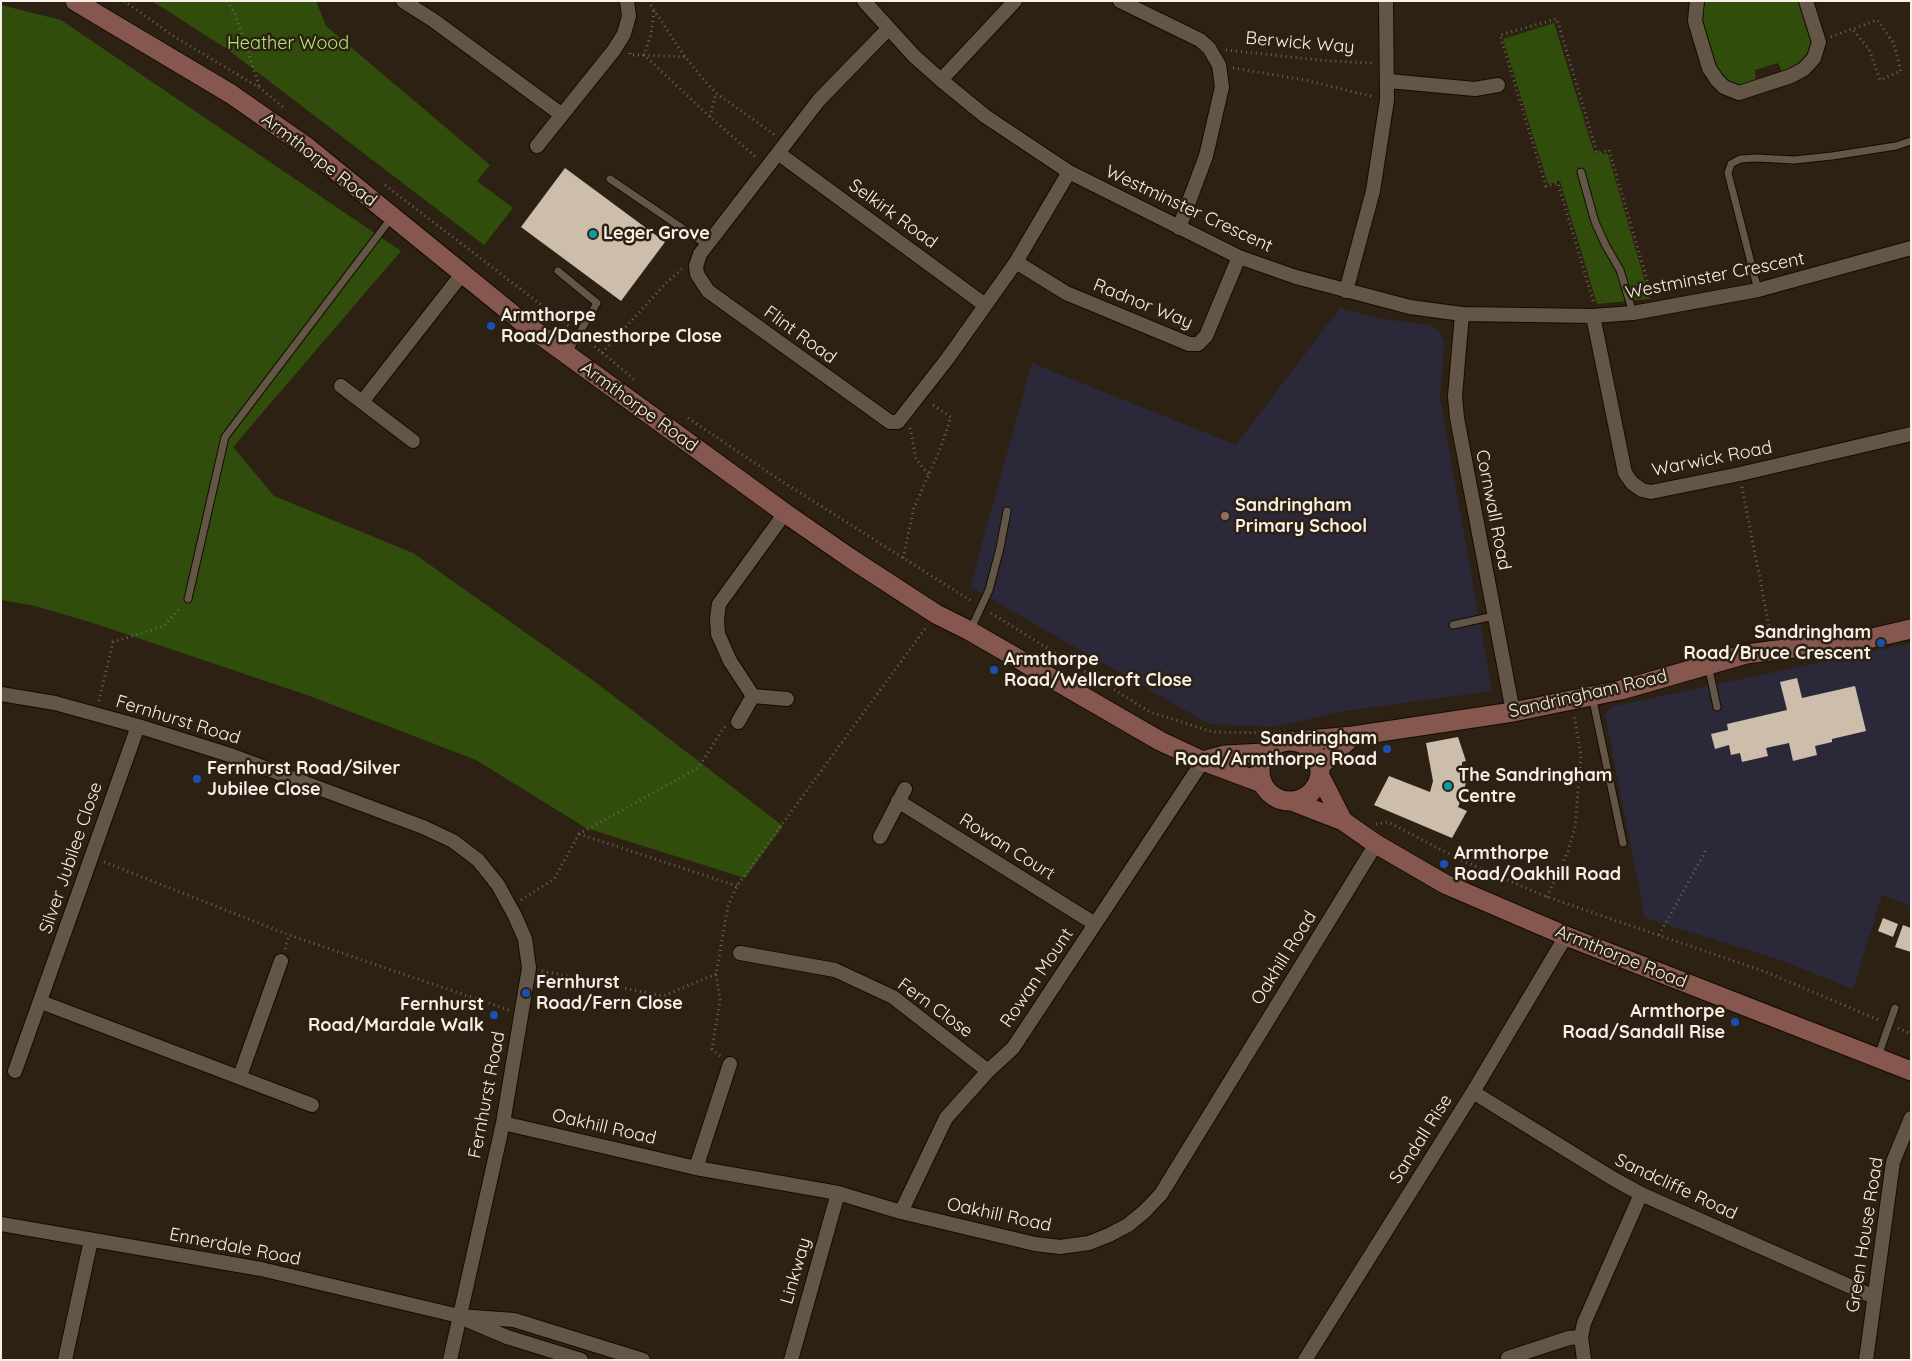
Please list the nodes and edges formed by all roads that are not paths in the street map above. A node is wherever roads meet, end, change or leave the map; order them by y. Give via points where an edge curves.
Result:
1 (75, 1) edge
2 (403, 1) edge
3 (628, 1) edge
4 (864, 1) edge
5 (1015, 1) edge
6 (1120, 1) edge
7 (1386, 1) edge
8 (1697, 1) edge
9 (1806, 1) edge
10 (888, 29) junction
11 (941, 80) junction
12 (1388, 80) junction
13 (1498, 85) dead end
14 (562, 116) junction
15 (1911, 141) edge
16 (537, 146) dead end
17 (782, 148) junction
18 (1070, 172) junction
19 (1581, 172) dead end
20 (610, 179) dead end
21 (392, 217) junction
22 (1179, 228) junction
23 (1911, 248) edge
24 (703, 249) junction
25 (1239, 257) junction
26 (1016, 262) junction
27 (558, 271) dead end
28 (462, 274) junction
29 (1758, 290) junction
30 (1346, 291) junction
31 (985, 305) junction
32 (1462, 314) junction
33 (1633, 314) junction
34 (1595, 316) junction
35 (567, 354) junction
36 (341, 386) dead end
37 (362, 402) junction
38 (1911, 434) edge
39 (413, 440) dead end
40 (1007, 511) dead end
41 (785, 513) junction
42 (188, 599) road end
43 (1494, 616) junction
44 (1453, 625) dead end
45 (1911, 629) edge
46 (970, 631) junction
47 (1708, 665) junction
48 (1, 694) edge
49 (753, 696) junction
50 (1591, 696) junction
51 (787, 699) dead end
52 (1717, 707) dead end
53 (1512, 712) junction
54 (738, 722) road end
55 (138, 726) junction
56 (1295, 735) junction
57 (1353, 736) junction
58 (1265, 753) junction
59 (1203, 761) junction
60 (1320, 771) junction
61 (1262, 783) junction
62 (1294, 802) junction
63 (1346, 824) junction
64 (880, 837) dead end
65 (1623, 843) dead end
66 (1376, 844) junction
67 (1095, 924) junction
68 (1566, 936) junction
69 (740, 953) dead end
70 (281, 961) dead end
71 (40, 1002) junction
72 (1895, 1008) dead end
73 (1876, 1058) junction
74 (730, 1064) road end
75 (988, 1071) junction
76 (15, 1072) dead end
77 (1911, 1072) edge
78 (240, 1076) junction
79 (1472, 1092) junction
80 (312, 1105) dead end
81 (1911, 1118) edge
82 (503, 1123) junction
83 (696, 1168) junction
84 (838, 1193) junction
85 (1641, 1194) junction
86 (902, 1212) junction
87 (1, 1224) edge
88 (91, 1240) junction
89 (1874, 1297) junction
90 (459, 1316) junction
91 (1581, 1337) junction
92 (620, 1356) edge
93 (1508, 1358) dead end
94 (65, 1360) edge
95 (450, 1360) edge
96 (581, 1360) edge
97 (643, 1360) edge
98 (791, 1360) edge
99 (1305, 1360) edge
100 (1584, 1360) edge
101 (1866, 1360) edge

1 - 21 street, Armthorpe Road via 231,94 307,147
2 - 14 street
3 - 14 street via 629,16 624,34
4 - 10 street, Westminster Crescent
5 - 11 street
6 - 22 street via 1200,40 1219,65 1222,87 1206,156
7 - 12 street
8 - 9 street via 1695,21 1709,68 1724,87 1738,93 1791,76 1814,58 1819,42
10 - 11 street, Westminster Crescent
10 - 17 street via 819,100
11 - 18 street, Westminster Crescent via 985,116
12 - 13 street via 1475,89
12 - 30 street via 1373,191
14 - 16 street
15 - 29 lane via 1832,156 1794,160 1740,159 1731,164 1728,173
17 - 24 street
17 - 31 street, Selkirk Road
18 - 22 street, Westminster Crescent
18 - 26 street, Flint Road
19 - 33 lane via 1595,222 1620,270
20 - 24 lane
21 - 28 street, Armthorpe Road
21 - 42 lane via 225,437
22 - 25 street, Westminster Crescent
23 - 29 street, Westminster Crescent
24 - 31 street, Flint Road via 696,266 697,274 708,291 890,422 898,422
25 - 26 street, Radnor Way via 1206,336 1198,344 1189,344 1066,292
25 - 30 street, Westminster Crescent
26 - 31 street, Flint Road
27 - 35 lane via 597,303
28 - 35 street, Armthorpe Road
28 - 37 street
29 - 33 street, Westminster Crescent
30 - 32 street, Westminster Crescent via 1410,307
32 - 34 street, Westminster Crescent
32 - 43 street, Cornwall Road via 1456,418
33 - 34 street, Westminster Crescent
34 - 38 street, Warwick Road via 1625,473 1642,490 1651,492 1740,474
35 - 41 street, Armthorpe Road
36 - 37 street
37 - 39 street
40 - 46 lane via 991,581
41 - 46 street, Armthorpe Road via 936,614
41 - 49 street via 719,604 718,634 730,661
43 - 44 lane
43 - 53 street, Cornwall Road
45 - 47 street, Sandringham Road via 1872,638 1746,654
46 - 59 street, Armthorpe Road via 1160,741
47 - 50 street, Sandringham Road
47 - 52 lane
48 - 55 street, Fernhurst Road via 55,703
49 - 51 street
49 - 54 street
50 - 53 street, Sandringham Road
50 - 65 lane
53 - 57 street, Sandringham Road
55 - 71 street, Silver Jubilee Close
55 - 82 street, Fernhurst Road via 233,756 431,830 453,841 478,860 510,906 525,939 529,968
56 - 57 street, Sandringham Road
56 - 58 street
56 - 60 street via 1317,756
57 - 60 street
58 - 59 street via 1226,755
58 - 61 street via 1259,770
59 - 61 street, Armthorpe Road
59 - 67 street, Rowan Mount
60 - 62 street via 1316,787 1309,795
60 - 63 street
61 - 62 street via 1270,795
62 - 63 street, Armthorpe Road
63 - 66 street, Armthorpe Road
64 - 67 street, Rowan Court via 902,795
66 - 68 street, Armthorpe Road via 1445,884
66 - 86 street, Oakhill Road via 1161,1194 1128,1225 1089,1243 1060,1247 1034,1244
67 - 75 street, Rowan Mount via 1013,1048
68 - 73 street, Armthorpe Road
68 - 79 street, Sandall Rise
69 - 75 street, Fern Close via 835,970 892,997
70 - 78 street
71 - 76 street, Silver Jubilee Close
71 - 78 street
72 - 73 lane
73 - 77 street, Armthorpe Road
74 - 83 street
75 - 86 street, Rowan Mount via 946,1118
78 - 80 street
79 - 85 street, Sandcliffe Road
79 - 99 street, Sandall Rise
81 - 89 street, Green House Road via 1893,1162
82 - 83 street, Oakhill Road
82 - 90 street, Fernhurst Road
83 - 84 street, Oakhill Road
84 - 86 street, Oakhill Road
84 - 98 street, Linkway
85 - 89 street, Sandcliffe Road
85 - 91 street via 1584,1323
87 - 88 street, Ennerdale Road
88 - 90 street, Ennerdale Road via 261,1269
88 - 94 street
89 - 101 street, Green House Road
90 - 92 street via 514,1320
90 - 95 street, Fernhurst Road
90 - 96 street via 507,1338
91 - 93 street
91 - 100 street
92 - 97 street

